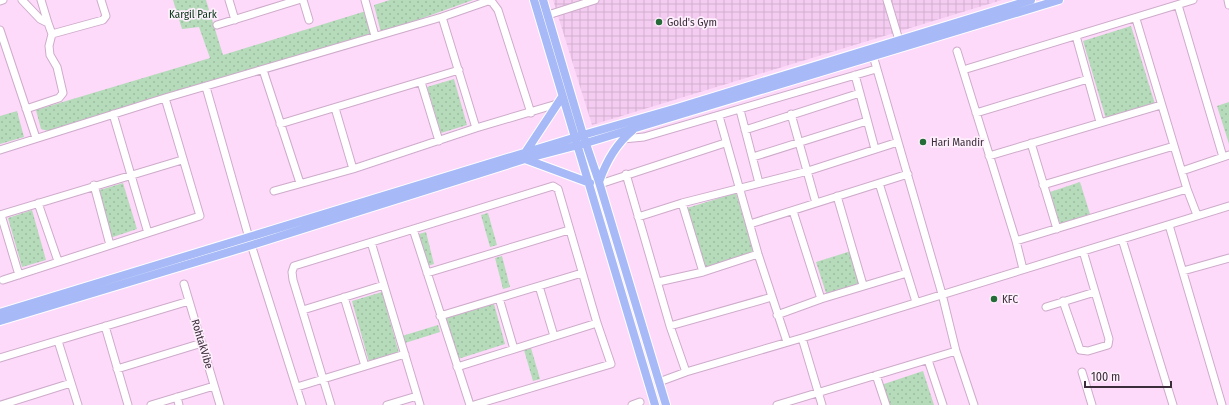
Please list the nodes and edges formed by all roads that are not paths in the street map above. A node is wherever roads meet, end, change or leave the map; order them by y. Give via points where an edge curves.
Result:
1 (3, 0) edge
2 (22, 0) edge
3 (41, 0) edge
4 (101, 0) edge
5 (228, 0) edge
6 (298, 0) edge
7 (303, 0) edge
8 (365, 0) edge
9 (534, 0) edge
10 (544, 0) edge
11 (595, 0) edge
12 (887, 0) edge
13 (1031, 0) edge
14 (1059, 0) edge
15 (1193, 0) edge
16 (1228, 0) edge
17 (0, 1) edge
18 (1178, 5) junction
19 (1229, 5) edge
20 (548, 15) junction
21 (442, 18) junction
22 (1136, 19) junction
23 (235, 20) junction
24 (309, 20) dead end
25 (48, 23) junction
26 (217, 25) dead end
27 (0, 30) edge
28 (52, 34) junction
29 (375, 36) junction
30 (1076, 36) junction
31 (899, 40) junction
32 (957, 51) dead end
33 (872, 52) junction
34 (876, 69) junction
35 (263, 70) junction
36 (458, 70) junction
37 (963, 70) junction
38 (855, 75) junction
39 (1088, 79) junction
40 (421, 82) junction
41 (206, 87) junction
42 (860, 93) junction
43 (562, 97) junction
44 (165, 98) junction
45 (557, 104) junction
46 (1161, 105) junction
47 (335, 108) junction
48 (26, 109) junction
49 (740, 110) junction
50 (531, 113) junction
51 (976, 113) junction
52 (113, 114) junction
53 (791, 114) junction
54 (719, 116) junction
55 (867, 121) junction
56 (1100, 122) junction
57 (280, 124) junction
58 (476, 128) junction
59 (636, 128) junction
60 (745, 130) junction
61 (36, 138) junction
62 (578, 139) junction
63 (623, 139) junction
64 (439, 141) junction
65 (800, 142) junction
66 (898, 142) junction
67 (586, 143) junction
68 (725, 143) junction
69 (1030, 143) junction
70 (1174, 146) junction
71 (875, 149) junction
72 (0, 150) edge
73 (525, 156) junction
74 (989, 156) junction
75 (1226, 156) edge
76 (753, 157) junction
77 (182, 160) junction
78 (353, 169) junction
79 (808, 171) junction
80 (1182, 171) junction
81 (131, 174) junction
82 (626, 174) junction
83 (908, 174) junction
84 (300, 183) junction
85 (590, 183) junction
86 (599, 183) junction
87 (759, 183) junction
88 (879, 183) junction
89 (94, 185) junction
90 (1043, 185) junction
91 (739, 188) junction
92 (1187, 189) junction
93 (274, 191) dead end
94 (837, 196) junction
95 (38, 203) junction
96 (682, 203) junction
97 (816, 203) junction
98 (1229, 206) edge
99 (793, 211) junction
100 (0, 215) edge
101 (1197, 215) junction
102 (638, 217) junction
103 (750, 224) junction
104 (1169, 225) junction
105 (413, 229) junction
106 (1057, 229) junction
107 (569, 230) junction
108 (148, 233) junction
109 (1122, 239) junction
110 (251, 241) junction
111 (1016, 241) junction
112 (371, 242) junction
113 (110, 245) junction
114 (1083, 251) junction
115 (758, 254) junction
116 (1229, 258) edge
117 (58, 260) junction
118 (1023, 269) junction
119 (1183, 271) junction
120 (703, 272) junction
121 (427, 273) junction
122 (582, 273) junction
123 (907, 274) junction
124 (19, 275) junction
125 (3, 280) dead end
126 (658, 282) junction
127 (184, 284) dead end
128 (384, 285) junction
129 (863, 285) junction
130 (539, 286) junction
131 (1095, 292) junction
132 (942, 294) junction
133 (344, 297) junction
134 (772, 297) junction
135 (499, 298) junction
136 (821, 299) junction
137 (189, 301) junction
138 (1063, 301) junction
139 (916, 302) junction
140 (1046, 307) dead end
141 (303, 310) junction
142 (0, 313) edge
143 (777, 315) junction
144 (440, 316) junction
145 (0, 321) edge
146 (597, 323) junction
147 (105, 326) junction
148 (670, 326) junction
149 (554, 336) junction
150 (802, 338) junction
151 (58, 341) junction
152 (787, 342) junction
153 (202, 343) junction
154 (514, 349) junction
155 (956, 351) junction
156 (405, 354) junction
157 (0, 358) edge
158 (928, 360) junction
159 (365, 366) junction
160 (457, 367) junction
161 (117, 369) junction
162 (686, 372) junction
163 (1082, 372) dead end
164 (876, 375) junction
165 (324, 379) junction
166 (659, 382) junction
167 (71, 384) junction
168 (214, 386) junction
169 (297, 387) junction
170 (819, 392) junction
171 (417, 396) junction
172 (177, 397) junction
173 (640, 402) dead end
174 (1, 405) edge
175 (78, 405) edge
176 (128, 405) edge
177 (151, 405) edge
178 (179, 405) edge
179 (220, 405) edge
180 (302, 405) edge
181 (331, 405) edge
182 (387, 405) edge
183 (420, 405) edge
184 (470, 405) edge
185 (474, 405) edge
186 (632, 405) edge
187 (655, 405) edge
188 (666, 405) edge
189 (777, 405) edge
190 (822, 405) edge
191 (886, 405) edge
192 (943, 405) edge
193 (974, 405) edge
194 (1092, 405) edge
195 (1173, 405) edge
196 (1222, 405) edge

1 - 17 street
2 - 25 street via 40,19
3 - 25 street
4 - 28 street via 106,16 103,20
5 - 23 street
6 - 23 street
7 - 24 street
8 - 29 street
9 - 43 main road
10 - 20 main road
11 - 20 street
12 - 31 street
13 - 31 main road
14 - 33 main road
15 - 18 street
16 - 19 street
18 - 22 street
18 - 75 street
20 - 62 main road
21 - 29 street
21 - 36 street
21 - 50 street via 488,1 495,5
22 - 30 street
22 - 46 street
23 - 26 street
25 - 28 street
27 - 48 street
28 - 48 street via 49,51 57,68 63,93 59,98
29 - 35 street
30 - 37 street
30 - 39 street
31 - 33 main road
32 - 37 street
33 - 34 street
33 - 59 main road
33 - 62 main road
34 - 38 street
34 - 66 street
35 - 41 street
35 - 57 street
36 - 40 street
36 - 58 street
37 - 51 street
38 - 42 street
38 - 49 street
39 - 51 street
39 - 56 street
40 - 47 street
40 - 64 street
41 - 44 street
41 - 110 street
42 - 53 street
42 - 55 street
43 - 45 main road
43 - 62 main road
44 - 52 street
44 - 77 street
45 - 50 street
45 - 73 main road
46 - 56 street
46 - 70 street
47 - 57 street
47 - 78 street
48 - 61 street
49 - 54 street
49 - 60 street
50 - 58 street
51 - 74 street
52 - 61 street
52 - 81 street
53 - 60 street
53 - 65 street
54 - 63 street via 644,137
54 - 68 street
55 - 65 street
55 - 71 street
56 - 69 street
57 - 84 street
58 - 64 street
59 - 63 main road
59 - 67 main road
60 - 76 street
61 - 72 street
62 - 67 main road
62 - 73 main road
62 - 85 main road
63 - 86 main road via 610,156
64 - 78 street
65 - 76 street
65 - 79 street
66 - 71 street
66 - 83 street
67 - 86 main road
68 - 82 street
68 - 91 street
69 - 74 street
69 - 90 street
70 - 80 street
70 - 90 street
71 - 79 street
73 - 85 main road
73 - 110 main road
74 - 111 street
75 - 80 street
76 - 87 street
77 - 81 street
77 - 108 street via 200,216
78 - 84 street
79 - 87 street
79 - 97 street
80 - 92 street
81 - 89 street
81 - 108 street
82 - 86 street
82 - 102 street
83 - 88 street
83 - 132 street
84 - 93 street
85 - 187 main road
86 - 166 main road
87 - 91 street
88 - 94 street
88 - 123 street
89 - 95 street
89 - 113 street
90 - 106 street
91 - 96 street
91 - 103 street
92 - 101 street
92 - 106 street
94 - 97 street
94 - 129 street
95 - 100 street
95 - 117 street
96 - 102 street
96 - 120 street
97 - 99 street
98 - 101 street
99 - 103 street
99 - 136 street
100 - 124 street
101 - 104 street
102 - 126 street
103 - 115 street
104 - 109 street
104 - 119 street
105 - 107 street via 553,186 558,189
105 - 112 street
105 - 121 street
106 - 111 street
107 - 121 street
107 - 122 street
108 - 113 street
109 - 114 street
109 - 195 street
110 - 142 main road
110 - 145 main road
110 - 169 street
111 - 118 street
112 - 128 street
112 - 141 street via 294,266 293,280
113 - 117 street
114 - 118 street
114 - 131 street
115 - 120 street
115 - 134 street
116 - 119 street
117 - 124 street
118 - 132 street
119 - 196 street
120 - 126 street
121 - 144 street
122 - 130 street
122 - 146 street
123 - 129 street
123 - 139 street
124 - 125 street
126 - 148 street
127 - 137 street, RohtakVibe
128 - 133 street
128 - 156 street
129 - 136 street
130 - 135 street
130 - 149 street
131 - 138 street
131 - 138 street via 1109,339 1105,346 1088,351 1080,350
132 - 139 street
132 - 155 street
133 - 141 street
133 - 159 street
134 - 143 street
134 - 148 street
135 - 144 street
135 - 154 street
136 - 143 street
137 - 147 street
137 - 153 street, RohtakVibe
138 - 140 street
139 - 150 street
141 - 165 street
143 - 152 street
144 - 160 street
146 - 149 street
146 - 185 street via 611,364
147 - 151 street
147 - 161 street
148 - 162 street
149 - 154 street
150 - 152 street
150 - 170 street
151 - 157 street
151 - 167 street
152 - 162 street
153 - 161 street
153 - 168 street, RohtakVibe
154 - 160 street
155 - 158 street
155 - 193 street
156 - 159 street
156 - 171 street
158 - 164 street
158 - 192 street
159 - 165 street
160 - 184 street
161 - 176 street
162 - 166 street
163 - 194 street
164 - 170 street
164 - 191 street
165 - 169 street
165 - 181 street
166 - 188 main road
167 - 174 street
167 - 175 street
168 - 172 street
168 - 179 street, RohtakVibe
169 - 180 street
170 - 189 street
170 - 190 street
171 - 182 street
171 - 183 street
172 - 177 street
172 - 178 street
173 - 186 street

